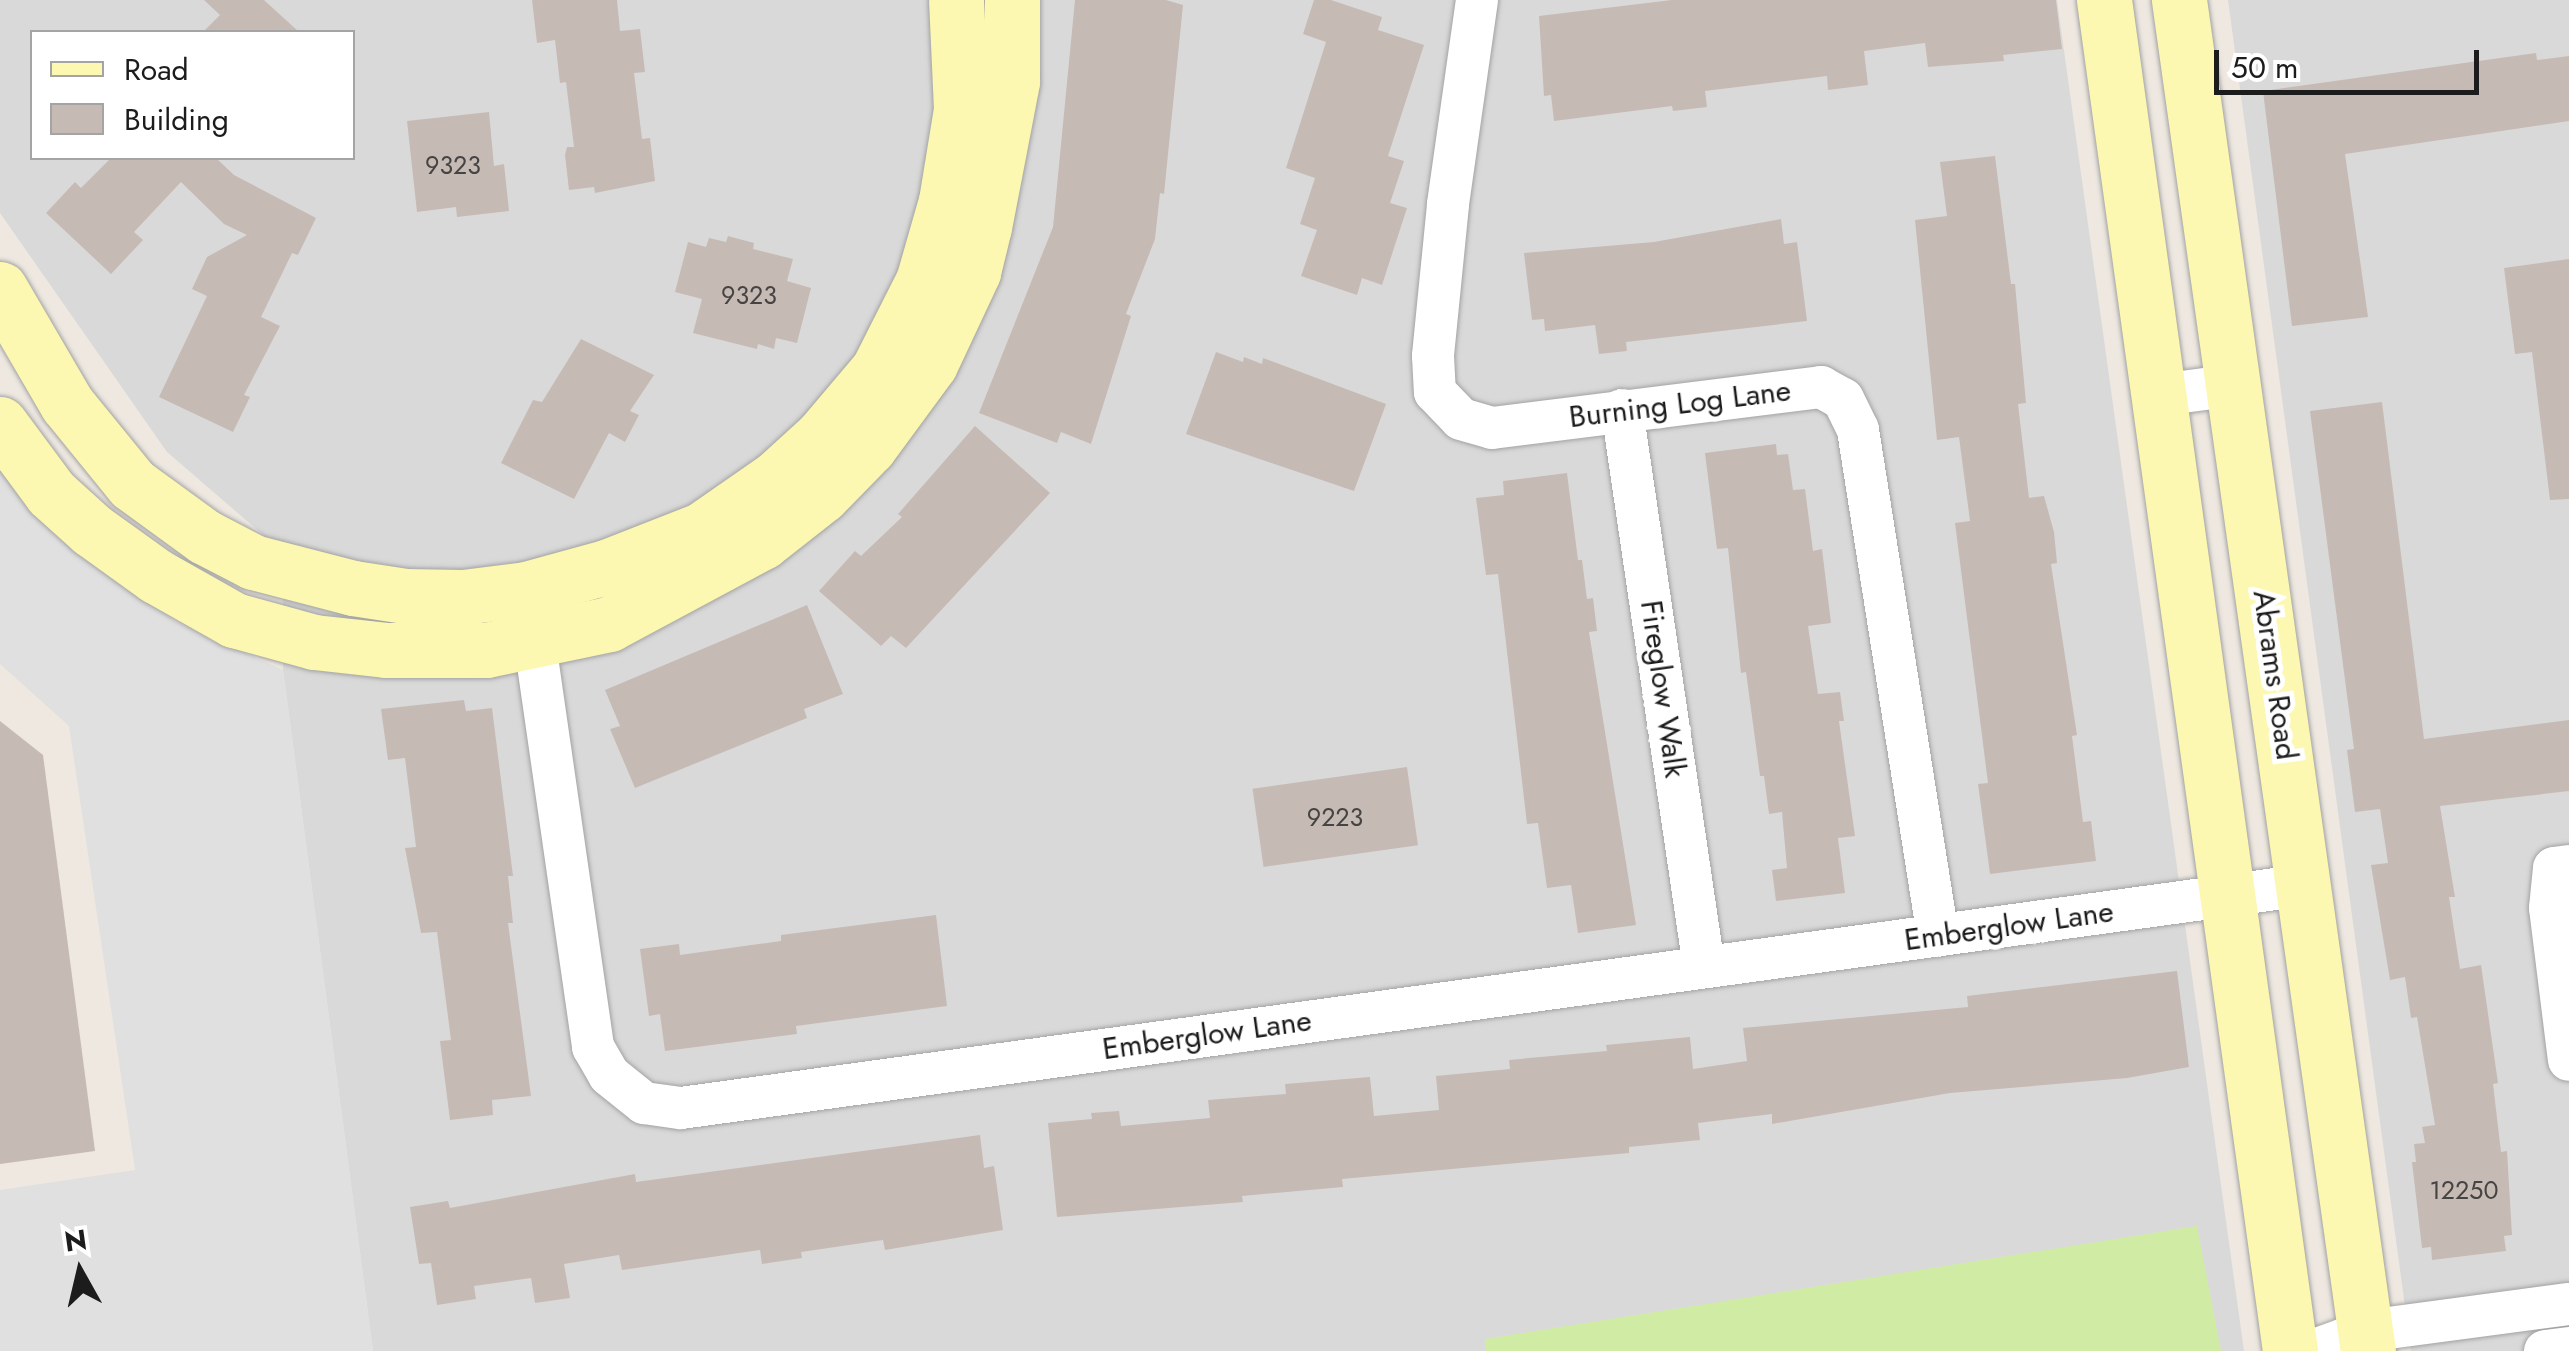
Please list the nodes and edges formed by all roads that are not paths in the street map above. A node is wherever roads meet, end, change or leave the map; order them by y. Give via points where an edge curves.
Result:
1 (956, 0) edge
2 (1012, 0) edge
3 (1477, 0) edge
4 (2104, 0) edge
5 (2178, 0) edge
6 (0, 288) edge
7 (2234, 385) junction
8 (2160, 395) junction
9 (1622, 410) junction
10 (0, 424) edge
11 (526, 589) junction
12 (535, 643) junction
13 (2569, 866) edge
14 (2305, 885) junction
15 (2230, 896) junction
16 (1938, 936) junction
17 (1704, 967) junction
18 (2569, 1060) edge
19 (2569, 1304) edge
20 (2367, 1341) edge
21 (2569, 1348) edge
22 (2290, 1351) edge
23 (2312, 1351) edge
24 (2545, 1351) edge

1 - 11 street via 961,108 946,201 923,281 878,370 799,457 701,530
2 - 12 street via 1012,80 973,272 930,364 879,433 822,494 762,542 609,624
3 - 9 street, Burning Log Lane via 1448,205 1436,392 1461,419 1492,428
4 - 8 street
5 - 7 street, Abrams Road
6 - 11 street via 89,434 132,484 205,537 253,562 353,588 463,597
7 - 8 street
7 - 14 street, Abrams Road
8 - 15 street
9 - 16 street, Burning Log Lane via 1821,387 1843,399 1858,430
9 - 17 street, Fireglow Walk
10 - 12 street via 51,493 92,530 234,620 314,642 386,650
11 - 12 street, Emberglow Lane
12 - 17 street, Emberglow Lane via 593,1047 609,1075 644,1104 681,1108
13 - 18 street via 2554,868 2550,908
14 - 15 street, Emberglow Lane
14 - 20 street, Abrams Road
15 - 16 street, Emberglow Lane
15 - 22 street
16 - 17 street, Emberglow Lane
19 - 20 street
20 - 23 street
21 - 24 street

